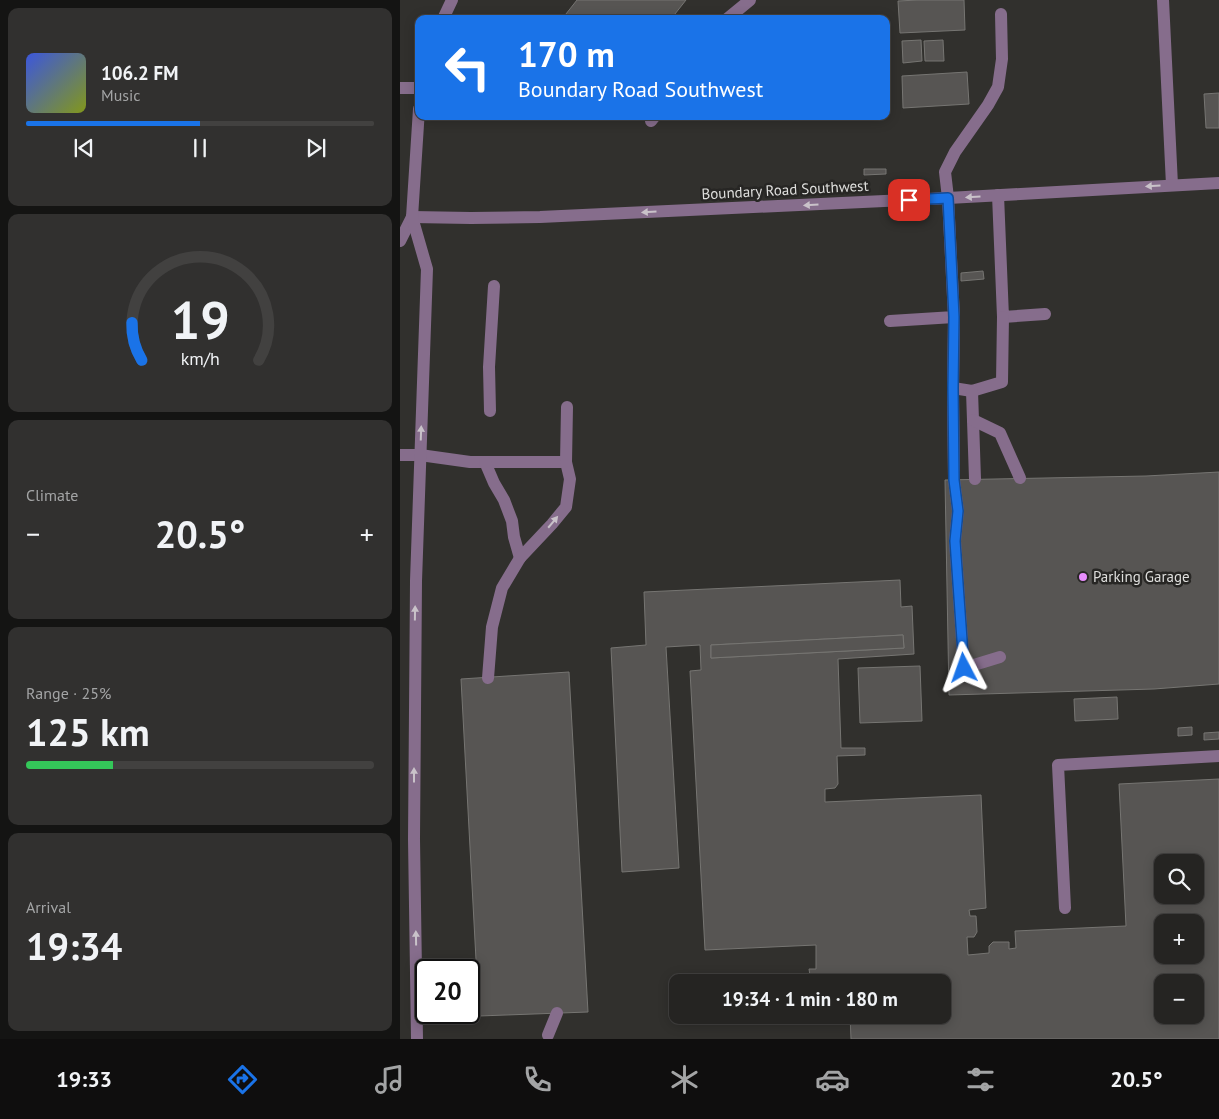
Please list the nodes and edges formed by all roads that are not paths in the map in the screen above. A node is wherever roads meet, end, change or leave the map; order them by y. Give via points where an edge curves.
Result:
1 (452, 0) edge
2 (750, 0) edge
3 (1163, 0) edge
4 (1001, 14) dead end
5 (445, 15) edge
6 (733, 15) edge
7 (400, 88) edge
8 (415, 88) edge
9 (418, 120) edge
10 (1219, 183) edge
11 (1172, 185) junction
12 (998, 195) junction
13 (948, 198) junction
14 (412, 216) junction
15 (400, 240) edge
16 (494, 286) dead end
17 (1045, 314) dead end
18 (954, 317) junction
19 (1003, 317) junction
20 (890, 321) dead end
21 (953, 388) junction
22 (972, 391) junction
23 (567, 407) dead end
24 (490, 411) dead end
25 (973, 420) junction
26 (400, 455) edge
27 (420, 455) junction
28 (485, 462) junction
29 (566, 462) junction
30 (1020, 478) dead end
31 (975, 479) dead end
32 (520, 558) junction
33 (1000, 657) dead end
34 (488, 678) dead end
35 (1219, 756) edge
36 (1065, 908) dead end
37 (557, 1013) dead end
38 (548, 1035) dead end
39 (417, 1039) edge

1 - 5 street
2 - 6 street
3 - 11 street
4 - 13 street via 1002,59 998,87 945,172
7 - 8 street
9 - 14 street
10 - 11 street, Boundary Road Southwest
11 -> 12 street, Boundary Road Southwest
12 -> 13 street, Boundary Road Southwest
12 - 19 street
13 -> 14 street, Boundary Road Southwest via 540,217
13 - 18 street
14 - 15 street
27 -> 14 street via 427,269
16 - 24 street
17 - 19 street
18 - 20 street
18 - 21 street
19 - 22 street via 1002,382
21 - 22 street
21 - 33 street via 954,480 958,511 955,541 964,668
22 - 25 street
23 - 29 street
25 - 30 street via 1000,433
25 - 31 street
26 - 27 street
27 - 28 street
39 -> 27 street via 414,724
28 - 29 street
28 - 32 street via 512,521
32 -> 29 street via 566,506 570,479
32 - 34 street via 502,588 492,627
35 - 36 street via 1058,765
37 - 38 street

